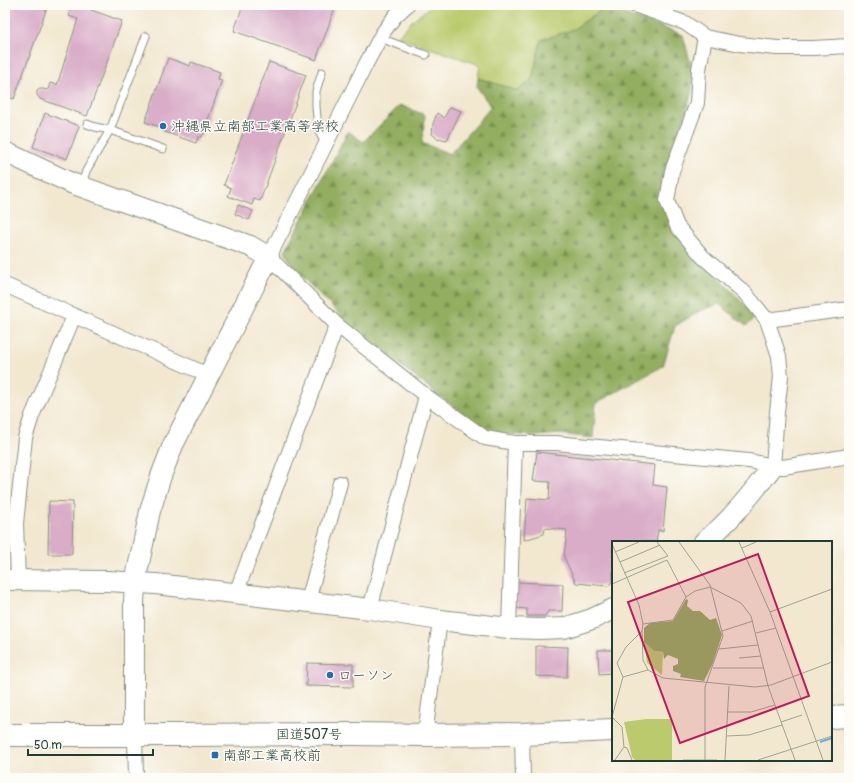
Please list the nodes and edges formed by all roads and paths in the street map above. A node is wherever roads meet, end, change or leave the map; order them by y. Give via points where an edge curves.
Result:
1 (407, 5) edge
2 (634, 5) edge
3 (667, 11) edge
4 (146, 36) dead end
5 (705, 37) junction
6 (380, 38) junction
7 (849, 46) edge
8 (426, 55) dead end
9 (322, 72) dead end
10 (87, 124) dead end
11 (110, 130) junction
12 (325, 144) junction
13 (163, 149) dead end
14 (5, 152) edge
15 (81, 187) junction
16 (269, 257) junction
17 (5, 285) edge
18 (849, 309) edge
19 (74, 316) junction
20 (767, 320) junction
21 (337, 325) junction
22 (208, 375) junction
23 (426, 396) junction
24 (515, 443) junction
25 (849, 456) edge
26 (774, 466) junction
27 (340, 482) dead end
28 (705, 541) edge
29 (11, 580) edge
30 (135, 582) junction
31 (236, 593) junction
32 (308, 601) junction
33 (370, 609) junction
34 (612, 609) edge
35 (440, 620) junction
36 (509, 628) junction
37 (849, 716) edge
38 (832, 717) edge
39 (612, 730) edge
40 (522, 734) junction
41 (5, 735) edge
42 (135, 735) junction
43 (425, 735) junction
44 (136, 778) edge
45 (523, 778) edge

1 - 6 street via 395,16
2 - 3 street
3 - 5 street
4 - 11 lane
5 - 7 street via 777,48
5 - 20 street via 699,69 697,102 672,171 667,201 677,226 704,258 745,293
6 - 8 lane
6 - 12 street
9 - 12 lane via 316,91 316,106 318,130
10 - 11 lane
11 - 13 lane
11 - 15 lane via 86,171
12 - 16 street
14 - 15 street
15 - 16 street via 250,246
16 - 21 street
16 - 22 street
17 - 19 street
18 - 20 street
19 - 22 street
19 - 29 street via 25,438
20 - 26 street via 779,356 781,377
21 - 23 street
21 - 31 street
22 - 30 street via 173,445 161,476 150,510
23 - 24 street via 486,438
23 - 33 street
24 - 26 street via 556,443 749,461
24 - 36 street
25 - 26 street via 783,467
26 - 28 street via 743,505
27 - 32 street
29 - 30 street
30 - 31 street
30 - 42 street
31 - 32 street
32 - 33 street
33 - 35 street
34 - 36 street via 564,628
35 - 36 street
35 - 43 street
37 - 38 highway
39 - 40 highway, 国道507号
40 - 43 highway, 国道507号
40 - 45 street
41 - 42 highway, 国道507号
42 - 43 highway, 国道507号
42 - 44 street

